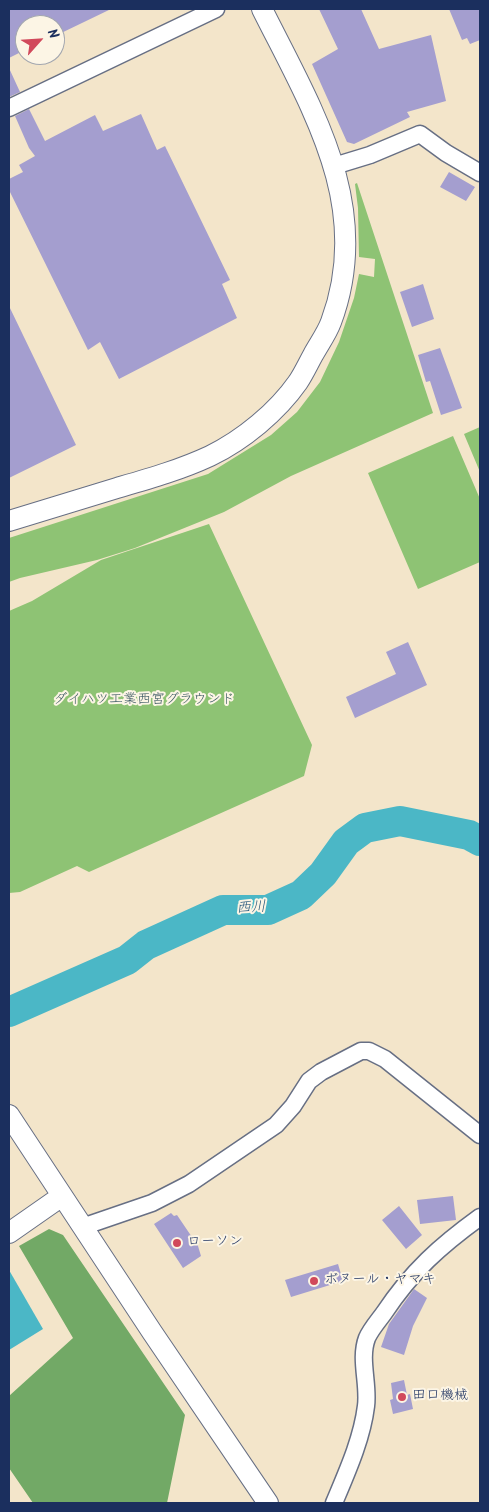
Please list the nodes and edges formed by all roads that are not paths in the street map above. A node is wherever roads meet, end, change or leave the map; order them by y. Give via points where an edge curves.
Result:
1 (216, 9) edge
2 (262, 9) edge
3 (9, 108) edge
4 (334, 166) junction
5 (480, 173) edge
6 (9, 521) edge
7 (9, 1115) edge
8 (480, 1135) edge
9 (62, 1196) junction
10 (480, 1217) edge
11 (82, 1226) junction
12 (9, 1233) edge
13 (268, 1503) edge
14 (334, 1503) edge

1 - 3 street
2 - 4 street via 313,112
4 - 5 street via 420,134
4 - 6 street via 344,208 346,236 338,293 331,323 298,382 280,404 259,424 211,456 178,470
7 - 9 street
8 - 11 street via 385,1059 369,1051 361,1051 315,1076 276,1125 189,1184 152,1203
9 - 11 street
9 - 12 street
10 - 14 street via 420,1266 368,1337 364,1349 366,1405 347,1472
11 - 13 street

